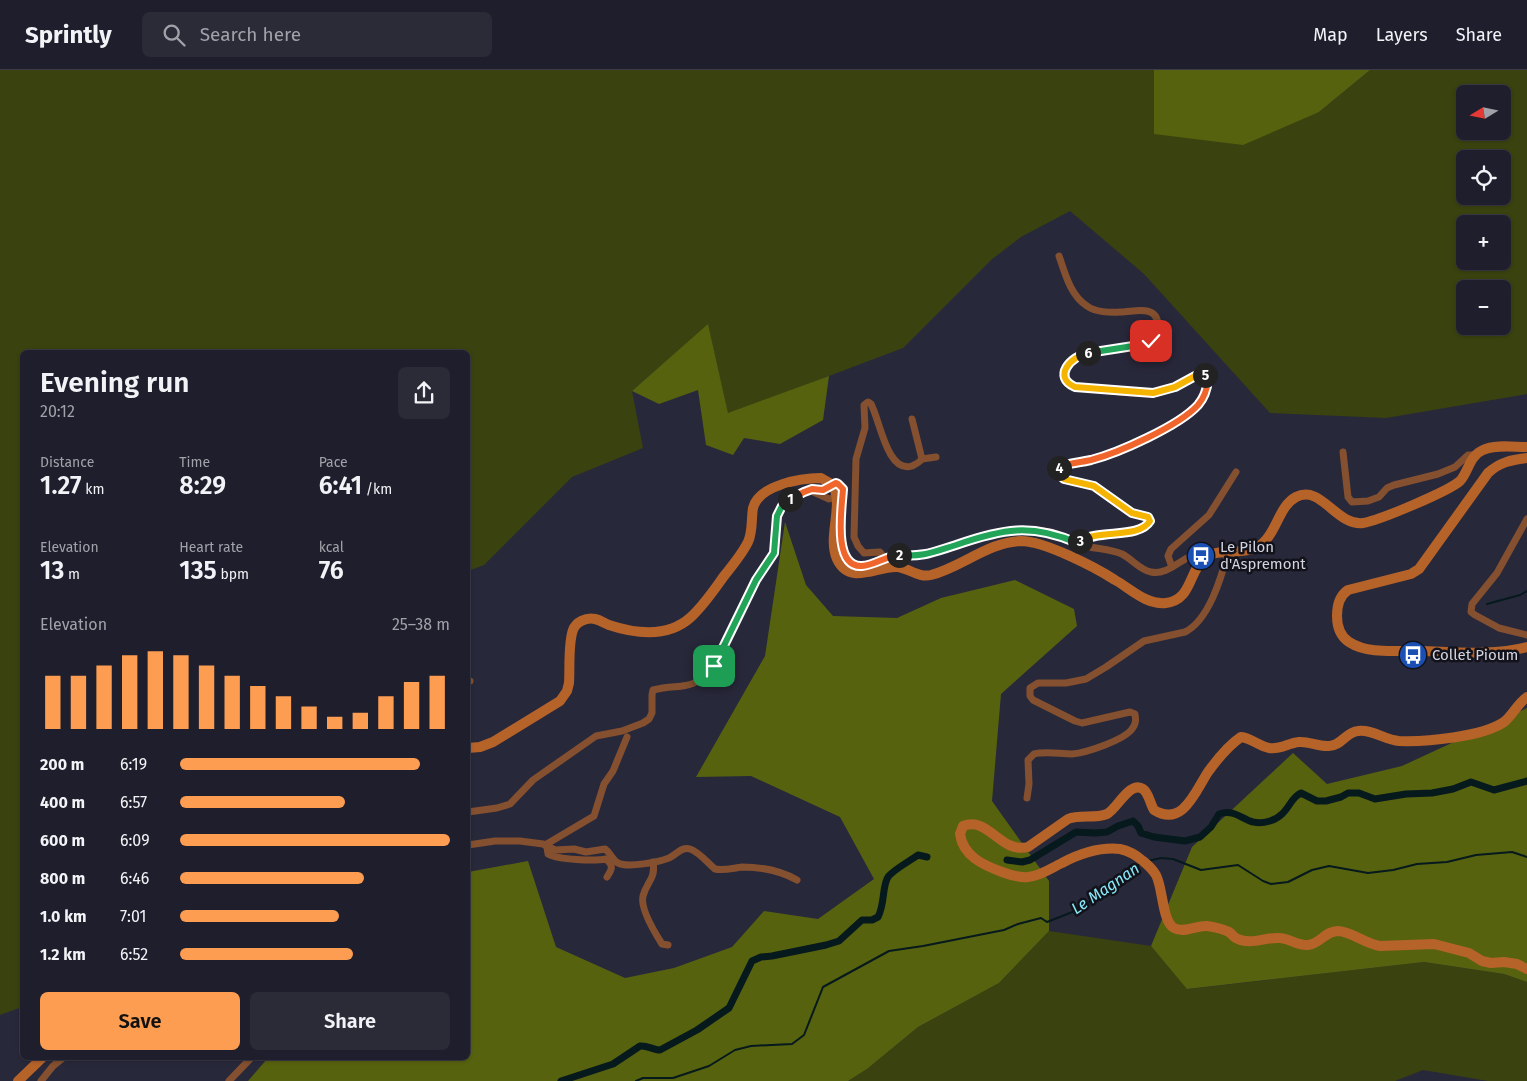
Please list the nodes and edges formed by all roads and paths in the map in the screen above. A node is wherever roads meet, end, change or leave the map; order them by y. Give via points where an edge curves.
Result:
1 (1059, 256) dead end
2 (912, 419) dead end
3 (1527, 447) edge
4 (1343, 452) dead end
5 (1475, 455) junction
6 (936, 457) dead end
7 (1527, 458) edge
8 (922, 459) junction
9 (1236, 472) dead end
10 (833, 484) junction
11 (808, 490) junction
12 (819, 496) junction
13 (836, 497) junction
14 (836, 508) junction
15 (1527, 519) edge
16 (1077, 543) junction
17 (1228, 553) junction
18 (1207, 556) junction
19 (884, 558) junction
20 (1172, 567) junction
21 (1527, 636) edge
22 (1527, 647) edge
23 (1527, 697) edge
24 (627, 737) dead end
25 (470, 748) edge
26 (1027, 798) dead end
27 (470, 812) edge
28 (470, 845) edge
29 (546, 846) junction
30 (653, 862) junction
31 (607, 877) dead end
32 (797, 880) dead end
33 (668, 945) dead end
34 (1527, 969) edge
35 (40, 1060) edge
36 (60, 1060) edge
37 (249, 1060) edge
38 (18, 1081) edge
39 (41, 1081) edge
40 (229, 1081) edge

1 - 16 street via 1068,283 1085,305 1110,312 1148,311 1154,314 1158,326 1154,338 1146,344 1078,355 1066,369 1066,378 1071,386 1148,394 1169,389 1197,375 1203,374 1208,380 1202,400 1174,423 1104,456 1060,467 1060,475 1064,479 1094,486 1132,513 1148,517 1150,521 1139,531 1093,535
2 - 8 street
3 - 5 street via 1492,447
4 - 5 street via 1348,497 1352,502 1362,502 1379,496 1388,488 1438,474 1454,467 1468,455
5 - 17 street via 1464,476 1451,487 1364,522 1345,519 1319,498 1300,495 1288,504 1263,544
6 - 8 street
7 - 22 street via 1506,461 1488,473 1419,568 1411,574 1348,590 1340,596 1337,614 1338,627 1344,638 1361,648 1466,653
8 - 19 street via 906,467 896,462 884,441 873,407 866,403 856,459 854,537 864,553 880,552
9 - 20 street via 1209,514 1171,549 1168,556
10 - 11 street via 823,490
10 - 13 street
10 - 19 street via 843,489 841,543 844,556 859,566
10 - 25 street via 817,478 782,485 763,493 754,506 751,534 744,549 704,603 678,626 659,632 643,632 594,618 581,622 573,631 569,683 560,701 492,742
11 - 12 street
11 - 27 street via 782,506 777,516 774,553 756,580 714,666 704,677 685,686 653,690 652,713 643,723 596,736 533,780 510,804
12 - 13 street
12 - 14 street
13 - 14 street
14 - 18 street via 836,556 843,567 856,574 896,567 926,576 986,550 1021,541 1059,552 1100,571 1143,598 1164,603 1186,592 1198,566
15 - 21 street via 1497,573 1472,604 1471,612 1499,628
16 - 19 street via 1057,534 1026,530 985,535 930,554 899,554
16 - 20 street via 1121,554 1149,572
17 - 18 street
17 - 26 street via 1214,593 1191,629 1144,641 1086,679 1066,684 1036,683 1030,688 1030,696 1036,703 1075,721 1091,722 1130,712 1135,714 1136,723 1125,735 1090,750 1074,754 1034,754 1028,760
18 - 20 street via 1196,553
23 - 34 street via 1508,718 1493,728 1451,737 1399,740 1358,731 1331,746 1303,742 1273,748 1240,737 1210,770 1189,804 1175,813 1164,814 1154,810 1145,790 1139,787 1127,792 1105,815 1073,817 1022,848 1007,845 986,828 966,824 960,831 969,853 982,864 1027,878 1099,850 1120,849 1134,853 1156,876 1167,918 1176,929 1207,926 1221,929 1237,939 1278,938 1305,946 1338,931 1373,945 1434,944 1469,952 1482,961 1517,964
24 - 29 street via 604,784 594,816
28 - 29 street via 520,841
29 - 30 street via 555,850 586,852 605,849 615,861 627,865
29 - 31 street via 548,854 554,857 606,859 612,867
30 - 32 street via 687,848 714,869 762,869
30 - 33 street via 654,875 643,895 643,906 662,944
35 - 38 street
36 - 39 street
37 - 40 street

